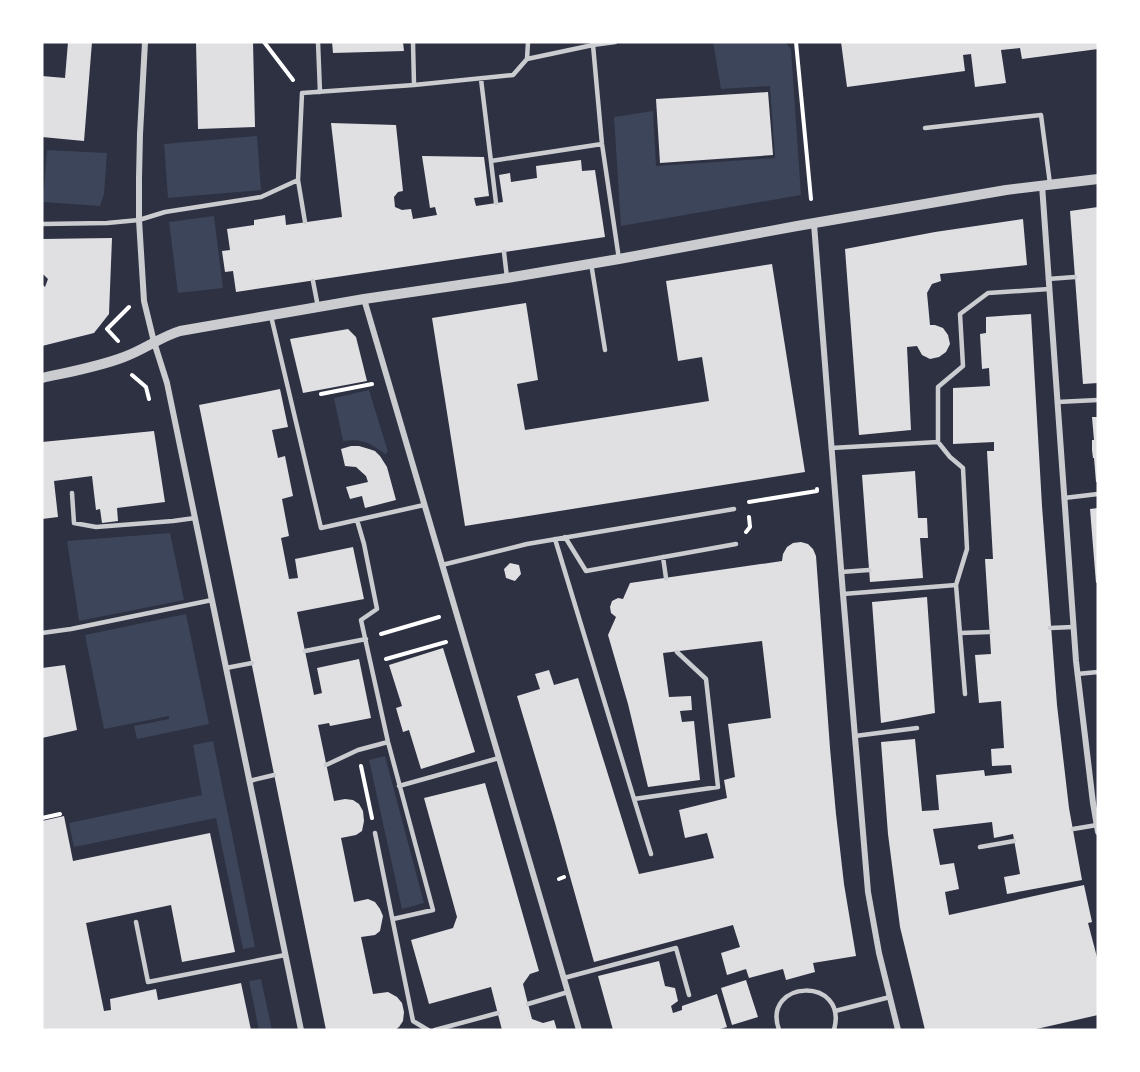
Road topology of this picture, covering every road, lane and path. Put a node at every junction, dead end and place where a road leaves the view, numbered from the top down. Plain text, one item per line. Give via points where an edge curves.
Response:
1 (146, 42) edge
2 (264, 42) edge
3 (318, 42) edge
4 (413, 42) edge
5 (528, 42) edge
6 (615, 42) edge
7 (793, 42) edge
8 (593, 45) junction
9 (527, 59) junction
10 (481, 79) junction
11 (414, 86) junction
12 (320, 92) junction
13 (302, 93) junction
14 (925, 128) dead end
15 (602, 144) junction
16 (491, 161) junction
17 (1098, 179) edge
18 (298, 180) junction
19 (1046, 185) junction
20 (811, 199) dead end
21 (496, 203) dead end
22 (139, 220) junction
23 (305, 222) dead end
24 (42, 224) edge
25 (814, 224) junction
26 (504, 252) dead end
27 (619, 259) junction
28 (591, 263) junction
29 (1075, 277) dead end
30 (507, 278) junction
31 (1048, 279) junction
32 (313, 281) dead end
33 (1049, 289) junction
34 (364, 298) junction
35 (132, 304) dead end
36 (318, 307) junction
37 (270, 315) junction
38 (118, 341) dead end
39 (154, 342) junction
40 (605, 350) dead end
41 (132, 375) dead end
42 (42, 378) edge
43 (372, 384) dead end
44 (321, 394) dead end
45 (149, 399) dead end
46 (1098, 400) edge
47 (1057, 402) junction
48 (938, 441) junction
49 (831, 448) junction
50 (817, 490) dead end
51 (72, 493) dead end
52 (1098, 494) edge
53 (1064, 498) junction
54 (747, 502) dead end
55 (424, 505) junction
56 (734, 509) dead end
57 (195, 518) junction
58 (357, 520) junction
59 (565, 537) junction
60 (555, 539) junction
61 (736, 544) dead end
62 (663, 557) junction
63 (442, 565) junction
64 (869, 570) dead end
65 (841, 572) junction
66 (666, 578) dead end
67 (956, 585) junction
68 (843, 594) junction
69 (212, 600) junction
70 (439, 617) dead end
71 (1073, 627) junction
72 (1050, 628) dead end
73 (989, 632) dead end
74 (42, 633) edge
75 (960, 633) junction
76 (366, 639) junction
77 (446, 642) dead end
78 (305, 651) dead end
79 (677, 652) dead end
80 (252, 663) dead end
81 (371, 663) junction
82 (226, 668) junction
83 (1098, 672) edge
84 (1077, 674) junction
85 (965, 694) dead end
86 (917, 728) dead end
87 (855, 736) junction
88 (388, 742) junction
89 (358, 750) junction
90 (499, 758) junction
91 (326, 765) dead end
92 (274, 775) dead end
93 (249, 781) junction
94 (399, 786) junction
95 (634, 800) junction
96 (60, 814) dead end
97 (42, 818) edge
98 (1073, 829) dead end
99 (1097, 829) edge
100 (375, 833) joint
101 (1014, 841) dead end
102 (980, 848) dead end
103 (651, 854) dead end
104 (393, 920) junction
105 (136, 922) dead end
106 (285, 955) junction
107 (564, 978) junction
108 (568, 992) junction
109 (689, 995) dead end
110 (890, 997) junction
111 (528, 1004) dead end
112 (835, 1011) junction
113 (498, 1013) dead end
114 (301, 1030) edge
115 (428, 1030) edge
116 (435, 1030) edge
117 (579, 1030) edge
118 (779, 1030) edge
119 (834, 1030) edge
120 (898, 1030) edge

1 - 22 street
2 - 13 path
3 - 12 lane
4 - 11 lane
5 - 9 lane
6 - 8 lane
7 - 20 path
8 - 9 lane
8 - 15 lane
9 - 10 lane via 513,75
10 - 11 lane
10 - 16 lane
11 - 12 lane
12 - 13 lane
13 - 18 lane
14 - 19 lane via 1041,116
15 - 16 lane
15 - 27 lane
16 - 21 lane
17 - 19 street
18 - 22 lane via 261,197 165,212
18 - 23 lane
19 - 25 street
19 - 31 street
22 - 24 lane
22 - 39 street via 144,301
25 - 27 street
25 - 49 street
26 - 30 lane
27 - 28 street
28 - 30 street
28 - 40 lane
29 - 31 lane
30 - 34 street
31 - 33 street
32 - 36 lane
33 - 47 street
33 - 48 lane via 988,293 960,314 963,366 938,387
34 - 36 street
34 - 55 street
35 - 38 path via 107,329
36 - 37 street
37 - 39 street via 180,331
37 - 58 lane via 321,528
39 - 42 street via 125,357
39 - 57 street via 167,383
41 - 45 path via 147,387
43 - 44 path
46 - 47 lane
47 - 53 street
48 - 49 lane
48 - 67 lane via 963,468 967,549
49 - 65 street
50 - 54 path
51 - 57 lane via 74,522 96,527
52 - 53 lane
53 - 71 street
55 - 58 lane
55 - 63 street
56 - 59 lane
57 - 69 street
58 - 76 lane via 377,609 362,620
59 - 60 lane
59 - 62 lane via 586,571
60 - 63 lane
60 - 95 lane
61 - 62 lane
62 - 66 lane
63 - 90 street
64 - 65 lane
65 - 68 street
67 - 68 lane
67 - 75 lane
68 - 87 street
69 - 74 lane
69 - 82 street
70 - 76 path
71 - 72 lane
71 - 84 street
73 - 75 lane
75 - 85 lane
76 - 78 lane
76 - 81 lane
77 - 81 path
79 - 95 lane via 706,679 718,787
80 - 82 lane
81 - 88 lane
82 - 93 street
83 - 84 lane
84 - 99 street
86 - 87 lane
87 - 110 street via 868,892
88 - 89 lane
88 - 94 lane
89 - 91 lane
89 - 100 path
90 - 94 lane
90 - 107 street
92 - 93 lane
93 - 106 street
94 - 104 lane via 433,910
95 - 103 lane
96 - 97 path
98 - 99 lane
100 - 104 lane
101 - 102 lane
104 - 115 lane via 413,1021
105 - 106 lane via 148,982
106 - 114 street
107 - 108 street
107 - 109 lane via 676,948
108 - 111 lane
108 - 117 street
110 - 112 lane
110 - 120 street
112 - 118 lane via 824,995 814,990 793,992 779,1007
112 - 119 lane
113 - 116 lane

